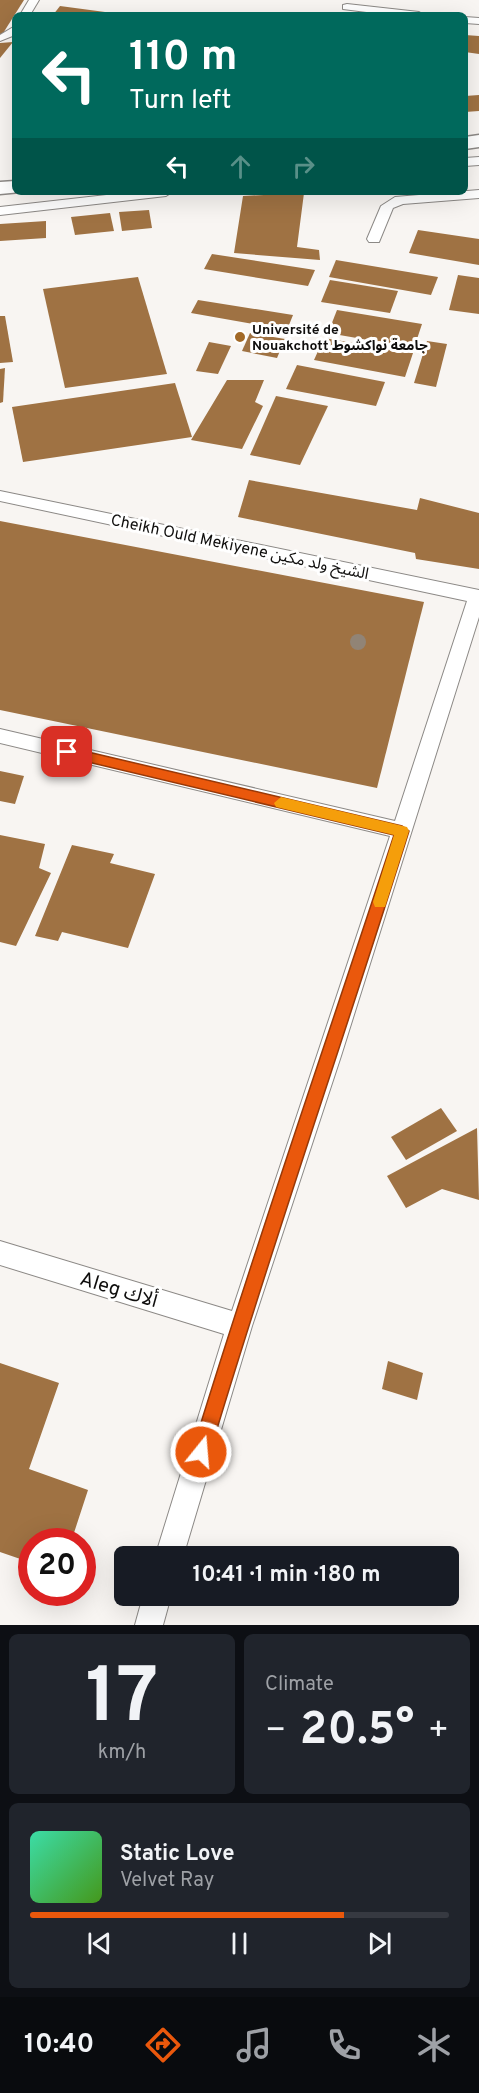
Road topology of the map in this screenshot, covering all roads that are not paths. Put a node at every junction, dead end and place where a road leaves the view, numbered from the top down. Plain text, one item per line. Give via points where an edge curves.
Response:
1 (347, 8) dead end
2 (388, 12) edge
3 (109, 195) edge
4 (466, 195) edge
5 (52, 198) edge
6 (0, 211) edge
7 (374, 239) dead end
8 (0, 496) edge
9 (478, 596) edge
10 (0, 736) edge
11 (402, 831) junction
12 (0, 1253) edge
13 (239, 1326) junction
14 (172, 1546) edge
15 (154, 1606) edge
16 (149, 1625) edge

1 - 2 lane
3 - 5 lane
4 - 7 lane via 400,200 387,206
5 - 6 lane
8 - 9 lane, Cheikh Ould Mekiyene الشيخ ولد مكين
9 - 11 lane
10 - 11 lane
11 - 13 lane
12 - 13 lane, Aleg ألاك
13 - 14 lane
15 - 16 lane

